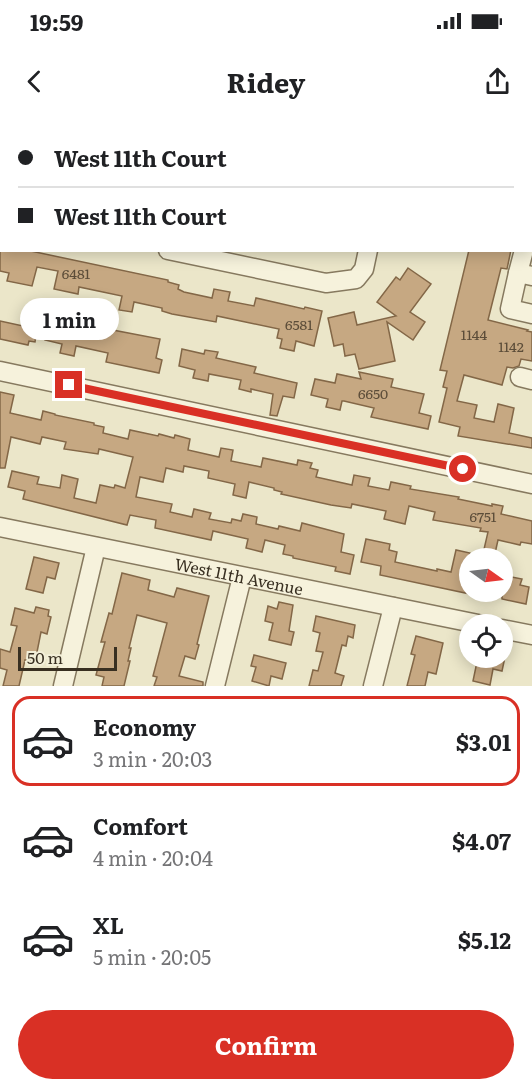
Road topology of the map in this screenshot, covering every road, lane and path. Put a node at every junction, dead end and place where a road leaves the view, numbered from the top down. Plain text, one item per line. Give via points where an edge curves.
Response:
1 (178, 252) edge
2 (368, 252) edge
3 (524, 252) edge
4 (525, 275) edge
5 (532, 314) edge
6 (0, 371) edge
7 (532, 484) edge
8 (0, 527) edge
9 (96, 546) junction
10 (242, 577) junction
11 (393, 607) junction
12 (459, 620) edge
13 (513, 631) edge
14 (532, 635) edge
15 (63, 686) edge
16 (215, 686) edge
17 (374, 686) edge

1 - 2 street via 326,283 356,279 364,269
3 - 4 street
4 - 5 street via 510,309
6 - 7 street
8 - 9 street, West 11th Avenue
9 - 10 street, West 11th Avenue
9 - 15 street
10 - 11 street, West 11th Avenue
10 - 16 street
11 - 12 street, West 11th Avenue
11 - 17 street
13 - 14 street

